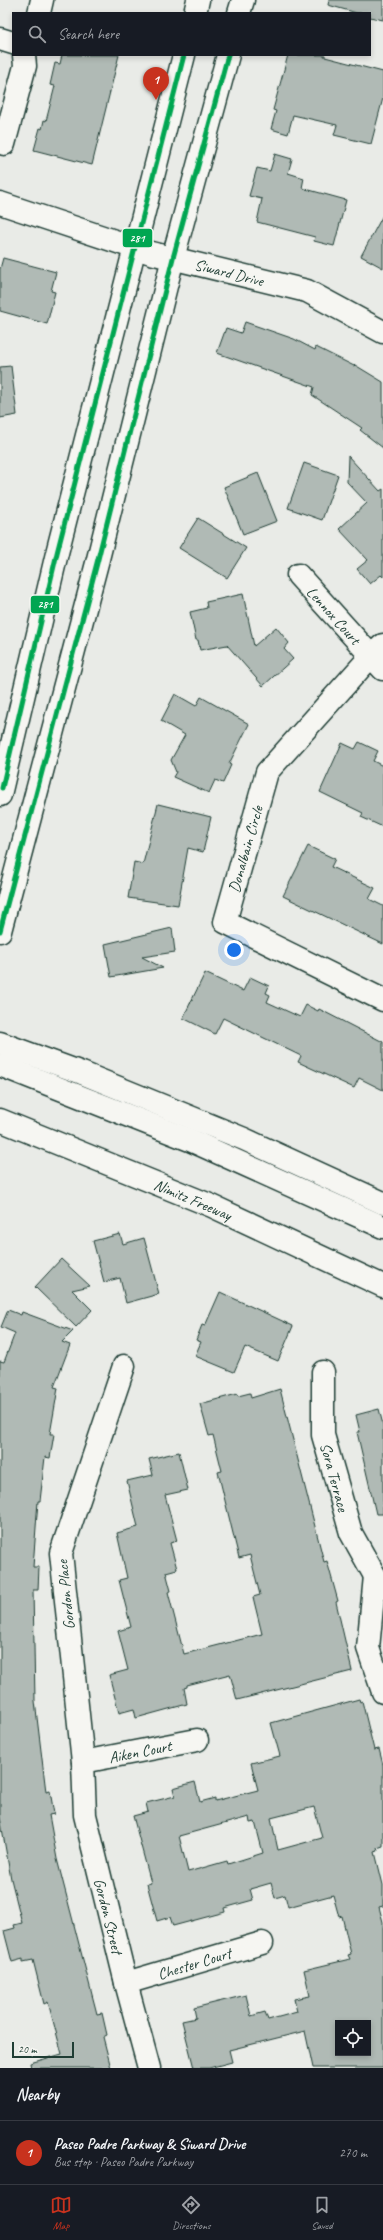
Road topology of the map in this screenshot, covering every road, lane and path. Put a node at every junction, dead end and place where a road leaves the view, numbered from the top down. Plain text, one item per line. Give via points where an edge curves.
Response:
1 (42, 0) edge
2 (198, 0) edge
3 (242, 0) edge
4 (39, 12) edge
5 (195, 12) edge
6 (239, 12) edge
7 (0, 39) edge
8 (12, 43) edge
9 (24, 56) edge
10 (184, 56) edge
11 (228, 56) edge
12 (4, 144) dead end
13 (0, 203) edge
14 (134, 247) junction
15 (173, 258) junction
16 (383, 332) edge
17 (298, 575) dead end
18 (379, 657) edge
19 (0, 795) edge
20 (0, 931) edge
21 (383, 1000) edge
22 (0, 1043) edge
23 (0, 1065) edge
24 (0, 1120) edge
25 (383, 1203) edge
26 (383, 1227) edge
27 (383, 1286) edge
28 (124, 1366) dead end
29 (323, 1372) dead end
30 (379, 1574) edge
31 (383, 1692) edge
32 (197, 1740) dead end
33 (83, 1762) junction
34 (262, 1943) dead end
35 (126, 1983) junction
36 (149, 2068) edge

1 - 4 main road
2 - 5 main road
3 - 6 main road
7 - 8 main road
9 - 12 main road via 25,66
10 - 14 main road
11 - 15 main road
13 - 14 main road, Siward Drive
14 - 15 main road, Siward Drive
14 - 19 main road via 57,553
15 - 16 main road, Siward Drive via 307,291
15 - 20 main road via 97,563
17 - 18 main road, Lennox Court
18 - 21 main road, Donalbain Circle via 267,772 224,922
22 - 25 main road via 82,1073 244,1139
23 - 26 main road via 190,1140
24 - 27 main road, Nimitz Freeway via 212,1206
28 - 33 main road, Gordon Place via 61,1553
29 - 30 main road, Sora Terrace via 324,1435 351,1533
30 - 31 main road via 368,1648
32 - 33 main road, Aiken Court
33 - 35 main road, Gordon Street via 85,1815
34 - 35 main road, Chester Court
35 - 36 main road, Gordon Street

